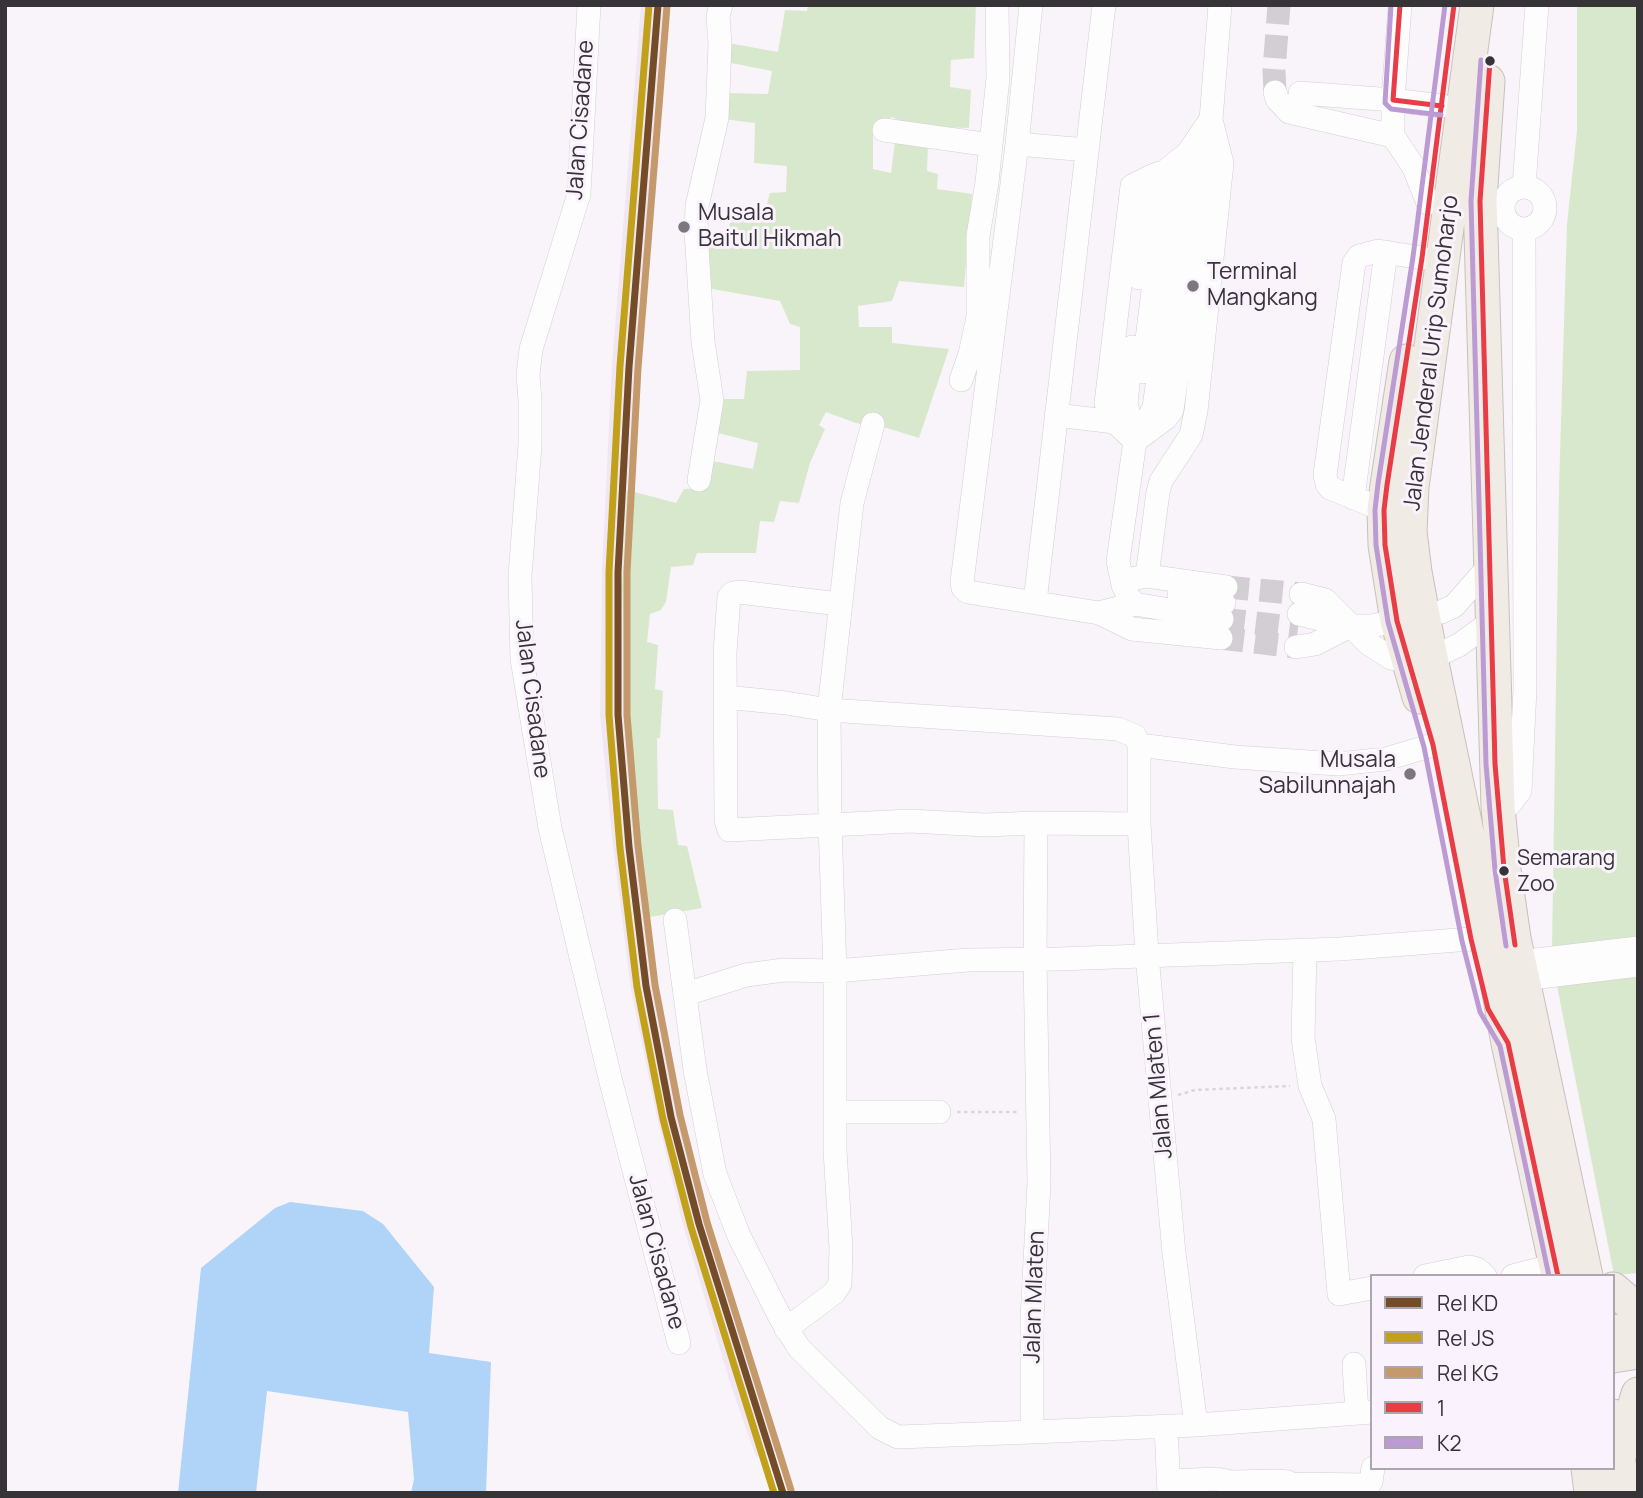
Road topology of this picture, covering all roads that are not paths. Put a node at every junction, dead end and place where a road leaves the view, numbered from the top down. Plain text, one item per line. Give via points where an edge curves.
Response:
1 (589, 5) edge
2 (721, 5) edge
3 (997, 5) edge
4 (1031, 5) edge
5 (1104, 5) edge
6 (1220, 5) edge
7 (1400, 5) edge
8 (1454, 5) edge
9 (1477, 5) edge
10 (1496, 5) edge
11 (1537, 5) edge
12 (1275, 92) dead end
13 (1300, 93) dead end
14 (1393, 100) junction
15 (1442, 106) junction
16 (1211, 120) junction
17 (884, 130) dead end
18 (1393, 136) junction
19 (1017, 144) junction
20 (991, 145) junction
21 (1087, 150) junction
22 (1188, 153) junction
23 (1159, 173) junction
24 (1428, 203) junction
25 (1422, 258) junction
26 (961, 380) dead end
27 (1056, 415) junction
28 (1115, 422) junction
29 (873, 424) dead end
30 (1135, 441) junction
31 (699, 480) dead end
32 (1384, 510) junction
33 (1491, 564) junction
34 (1147, 576) junction
35 (1128, 593) junction
36 (1035, 602) junction
37 (839, 604) junction
38 (1223, 612) junction
39 (1099, 613) junction
40 (1410, 619) junction
41 (1492, 621) junction
42 (1343, 629) junction
43 (1420, 659) junction
44 (725, 697) junction
45 (829, 710) junction
46 (1139, 745) junction
47 (1443, 756) junction
48 (1496, 764) junction
49 (1498, 807) junction
50 (1036, 823) junction
51 (1139, 824) junction
52 (830, 825) junction
53 (675, 920) dead end
54 (1638, 948) edge
55 (1305, 950) junction
56 (1503, 952) junction
57 (1147, 955) junction
58 (1035, 959) junction
59 (1638, 965) edge
60 (835, 971) junction
61 (686, 994) junction
62 (835, 1112) junction
63 (939, 1112) road end
64 (1574, 1222) junction
65 (1567, 1272) edge
66 (1435, 1274) edge
67 (1482, 1274) edge
68 (1540, 1274) edge
69 (1603, 1274) edge
70 (1370, 1288) edge
71 (1615, 1291) edge
72 (1638, 1307) edge
73 (1638, 1328) edge
74 (786, 1329) junction
75 (1615, 1332) edge
76 (680, 1343) dead end
77 (1638, 1352) edge
78 (1615, 1356) edge
79 (1353, 1364) dead end
80 (1638, 1394) edge
81 (1364, 1413) edge
82 (1196, 1425) junction
83 (1166, 1426) junction
84 (1615, 1428) edge
85 (1032, 1432) junction
86 (1620, 1458) junction
87 (1373, 1470) edge
88 (1588, 1470) edge
89 (1169, 1487) edge
90 (1288, 1488) edge
91 (1591, 1493) edge
92 (1623, 1493) edge

1 - 76 street, Jalan Cisadane via 579,194 531,349 528,375 530,445 520,576 522,659 550,828
2 - 31 street via 717,118 697,206 701,316 712,400
3 - 20 street via 998,78
4 - 19 street
5 - 21 street
6 - 16 street
7 - 14 street
8 - 15 highway
9 - 40 highway, Jalan Jenderal Urip Sumoharjo via 1412,486
10 - 33 highway, Jalan Jenderal Urip Sumoharjo via 1480,201
11 - 49 street via 1524,187 1541,195 1545,208 1541,220 1524,229 1525,689 1520,791 1510,804
12 - 18 street via 1289,112
13 - 14 street
14 - 15 street
14 - 18 street
15 - 24 highway
16 - 22 street
16 - 30 street via 1172,410
16 - 34 street via 1222,163 1195,423 1161,481
17 - 20 street
18 - 24 street via 1413,166
19 - 21 street
19 - 36 street via 962,582 968,592
20 - 26 street via 978,236 978,317
21 - 27 street
22 - 23 street
22 - 30 street via 1154,408
23 - 28 street via 1132,186 1106,402
23 - 30 street via 1126,403
24 - 25 highway
25 - 32 highway
25 - 32 street via 1368,252 1354,263 1326,484
27 - 28 street
27 - 36 street
28 - 30 street
29 - 37 street via 852,503
30 - 35 street via 1118,561
32 - 40 highway via 1387,564
33 - 40 street via 1454,606
33 - 41 highway, Jalan Jenderal Urip Sumoharjo
34 - 35 street
34 - 38 street
35 - 38 street
35 - 39 street
36 - 39 street
37 - 44 street via 733,593 726,622
37 - 45 street
38 - 39 street via 1132,629
40 - 42 street
40 - 43 highway
41 - 43 street via 1459,645
41 - 48 highway, Jalan Jenderal Urip Sumoharjo
42 - 42 street via 1325,600 1299,621 1315,645
42 - 43 street via 1391,658
43 - 47 highway
44 - 45 street
44 - 52 street via 729,831
45 - 46 street via 1118,729 1135,736
45 - 52 street
46 - 47 street via 1338,764
46 - 51 street, Jalan Mlaten 1
47 - 48 highway via 1456,761 1477,755
47 - 56 highway
48 - 49 highway, Jalan Jenderal Urip Sumoharjo
49 - 56 highway, Jalan Jenderal Urip Sumoharjo via 1504,869
50 - 51 street
50 - 52 street
50 - 58 street, Jalan Mlaten
51 - 57 street, Jalan Mlaten 1
52 - 60 street
53 - 61 street
54 - 56 street
55 - 56 street via 1399,946
55 - 57 street
55 - 70 street via 1303,1038 1310,1086 1324,1119 1339,1294
56 - 59 street
56 - 64 highway, Jalan Jenderal Urip Sumoharjo
56 - 65 highway via 1488,1009 1508,1043
57 - 58 street
57 - 82 street, Jalan Mlaten 1 via 1181,1321
58 - 60 street
58 - 85 street, Jalan Mlaten via 1038,1195
60 - 61 street via 746,975
60 - 62 street
61 - 74 street via 715,1174 739,1236
62 - 63 street
62 - 74 street via 840,1284
64 - 65 highway, Jalan Jenderal Urip Sumoharjo
64 - 69 highway
65 - 68 street
66 - 67 street via 1469,1267
71 - 72 highway
73 - 75 highway
74 - 85 street via 858,1408 898,1437
77 - 78 highway
79 - 81 street
80 - 86 highway
81 - 82 street
82 - 83 street
83 - 85 street
83 - 89 street
84 - 86 highway
86 - 92 highway
87 - 90 street via 1368,1485
88 - 91 highway
89 - 90 street via 1217,1479 1288,1482

